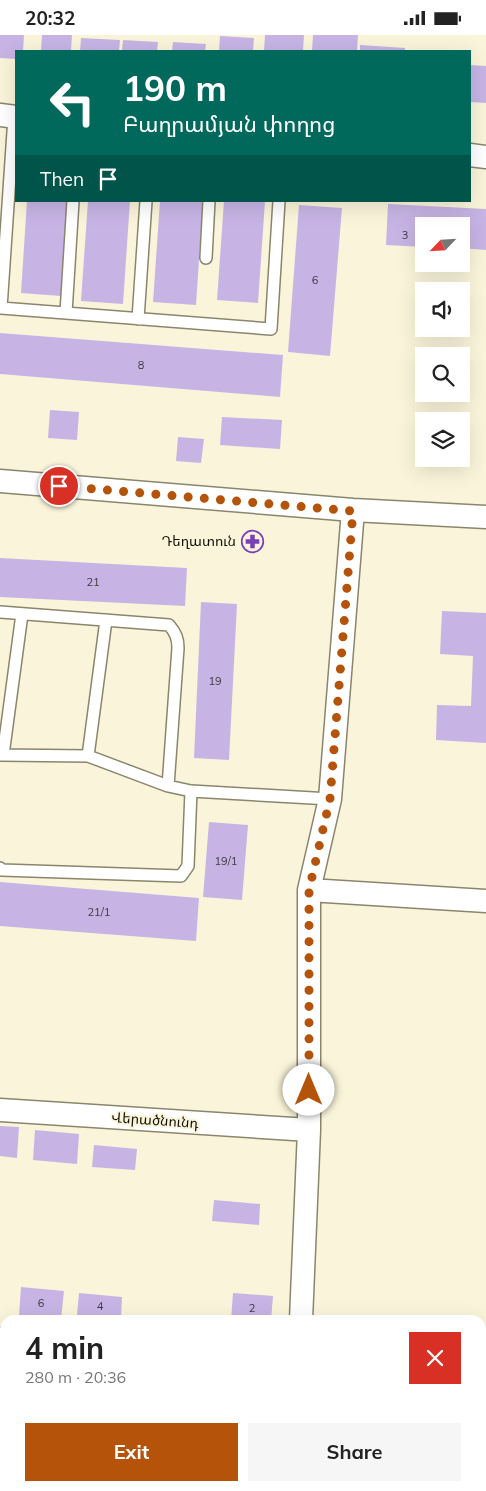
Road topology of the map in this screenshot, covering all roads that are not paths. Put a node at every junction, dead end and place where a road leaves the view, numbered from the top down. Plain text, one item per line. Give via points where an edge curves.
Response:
1 (10, 116) edge
2 (471, 155) edge
3 (486, 157) edge
4 (73, 202) edge
5 (146, 202) edge
6 (209, 202) edge
7 (279, 202) edge
8 (206, 258) dead end
9 (66, 313) junction
10 (138, 319) junction
11 (0, 481) edge
12 (353, 511) junction
13 (486, 517) edge
14 (0, 612) edge
15 (22, 614) junction
16 (106, 620) junction
17 (2, 755) edge
18 (88, 756) junction
19 (168, 786) junction
20 (191, 791) junction
21 (330, 799) junction
22 (0, 869) edge
23 (309, 890) junction
24 (486, 901) edge
25 (0, 1110) edge
26 (309, 1130) junction
27 (304, 1315) edge

1 - 9 lane via 1,308
2 - 3 street
4 - 9 lane
5 - 10 lane
6 - 8 lane
7 - 10 lane via 271,329
9 - 10 lane
11 - 12 street
12 - 13 street
12 - 21 street
14 - 15 lane
15 - 16 lane
15 - 17 lane
16 - 18 lane
16 - 19 lane via 169,625 178,641
17 - 18 lane
18 - 19 lane
19 - 20 lane
20 - 21 lane
20 - 22 lane via 188,865 181,876
21 - 23 street
23 - 24 street
23 - 26 street
25 - 26 street, Վերածնունդ
26 - 27 street

